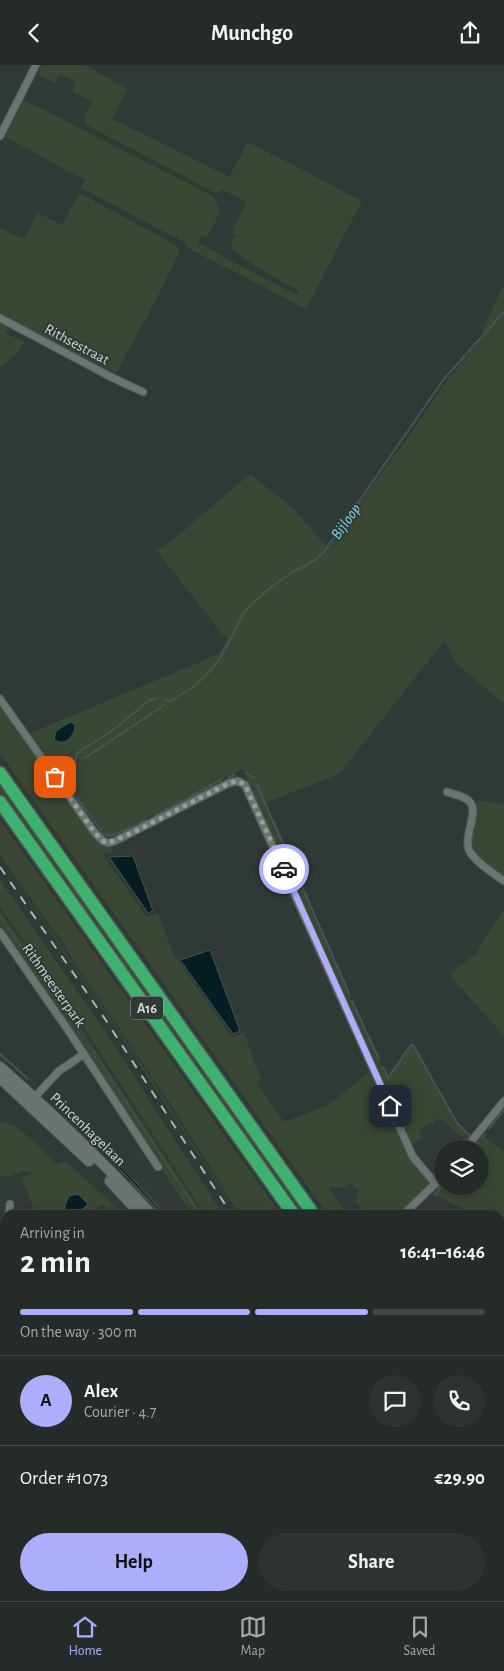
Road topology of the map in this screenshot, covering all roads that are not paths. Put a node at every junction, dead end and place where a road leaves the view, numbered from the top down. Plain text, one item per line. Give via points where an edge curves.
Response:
1 (36, 65) edge
2 (0, 136) edge
3 (0, 318) edge
4 (143, 392) dead end
5 (0, 699) edge
6 (0, 773) edge
7 (447, 792) dead end
8 (0, 802) edge
9 (504, 881) edge
10 (0, 932) edge
11 (84, 1054) junction
12 (0, 1067) edge
13 (0, 1078) edge
14 (31, 1101) junction
15 (504, 1101) edge
16 (472, 1140) edge
17 (158, 1167) dead end
18 (434, 1182) edge
19 (434, 1186) edge
20 (10, 1204) dead end
21 (9, 1210) edge
22 (136, 1210) edge
23 (147, 1210) edge
24 (290, 1210) edge
25 (310, 1210) edge
26 (408, 1210) edge

1 - 2 street
3 - 4 street, Rithsestraat
5 - 18 street via 95,833 106,842 112,843 229,783 238,781 245,785 413,1157
6 - 25 highway, A16
7 - 9 street via 471,803 469,848
8 - 24 highway, A16
10 - 11 street, Rithmeesterpark
11 - 14 street via 59,1071
11 - 17 street, Rithmeesterpark
12 - 14 main road, Princenhagelaan
13 - 14 main road, Princenhagelaan
14 - 22 main road, Princenhagelaan
14 - 23 main road, Princenhagelaan
15 - 16 street
19 - 26 street
20 - 21 street

